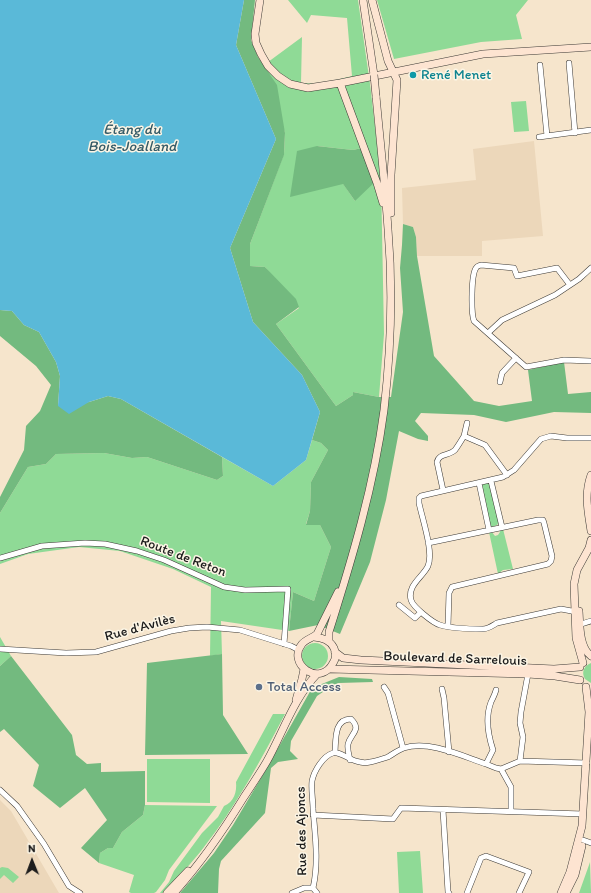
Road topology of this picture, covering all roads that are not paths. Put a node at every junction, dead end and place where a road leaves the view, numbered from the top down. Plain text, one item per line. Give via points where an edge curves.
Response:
1 (260, 0) edge
2 (363, 0) edge
3 (372, 0) edge
4 (591, 47) edge
5 (569, 63) dead end
6 (540, 65) dead end
7 (394, 73) junction
8 (340, 84) junction
9 (591, 130) edge
10 (575, 132) junction
11 (547, 136) junction
12 (539, 137) dead end
13 (388, 229) junction
14 (591, 268) edge
15 (570, 285) junction
16 (488, 333) junction
17 (516, 358) junction
18 (591, 361) edge
19 (500, 382) dead end
20 (467, 423) dead end
21 (464, 436) junction
22 (591, 438) edge
23 (507, 475) junction
24 (591, 475) edge
25 (491, 481) junction
26 (479, 483) junction
27 (591, 484) edge
28 (443, 490) junction
29 (591, 509) edge
30 (502, 527) junction
31 (489, 530) junction
32 (591, 531) edge
33 (591, 540) edge
34 (428, 543) junction
35 (591, 551) edge
36 (0, 558) edge
37 (351, 563) junction
38 (400, 605) dead end
39 (421, 612) junction
40 (576, 612) junction
41 (591, 621) edge
42 (448, 626) junction
43 (577, 626) junction
44 (314, 637) junction
45 (329, 641) junction
46 (284, 644) junction
47 (0, 648) edge
48 (299, 650) junction
49 (335, 652) junction
50 (591, 656) edge
51 (591, 659) edge
52 (582, 665) junction
53 (304, 669) junction
54 (330, 669) junction
55 (317, 674) junction
56 (528, 674) junction
57 (580, 680) junction
58 (384, 687) dead end
59 (589, 688) edge
60 (442, 689) dead end
61 (496, 690) dead end
62 (292, 712) junction
63 (402, 748) junction
64 (335, 752) junction
65 (449, 752) junction
66 (350, 760) junction
67 (520, 761) junction
68 (486, 764) junction
69 (589, 766) edge
70 (501, 769) junction
71 (0, 790) edge
72 (443, 810) junction
73 (511, 812) junction
74 (583, 814) junction
75 (314, 815) junction
76 (583, 840) junction
77 (591, 843) edge
78 (204, 856) junction
79 (313, 888) junction
80 (80, 893) edge
81 (167, 893) edge
82 (174, 893) edge
83 (292, 893) edge
84 (317, 893) edge
85 (449, 893) edge
86 (467, 893) edge
87 (519, 893) edge
88 (561, 893) edge
89 (566, 893) edge

1 - 8 main road via 255,27 256,43 268,66 290,84 308,88
2 - 13 main road, bridge via 376,96
3 - 7 main road via 388,61
4 - 7 main road via 483,54
5 - 10 street
6 - 11 street
7 - 8 main road
7 - 13 main road via 397,80 391,219
8 - 13 main road via 377,182
9 - 10 street
10 - 11 street
11 - 12 street
13 - 37 main road via 390,315 384,410 367,504
14 - 15 street
15 - 16 street via 555,295 502,320
15 - 16 street via 557,268 517,276 514,268 478,266 475,269 472,292 473,316 474,321
16 - 17 street
17 - 18 street via 526,367 564,360
17 - 19 street via 502,373
20 - 21 street
21 - 23 street via 485,445
21 - 28 street via 454,451 438,459
22 - 23 street via 545,437
23 - 25 street
24 - 32 main road via 586,490
25 - 26 street
25 - 30 street
26 - 28 street
26 - 31 street
27 - 29 main road
28 - 34 street via 419,498
30 - 31 street
30 - 42 street via 543,520 551,561 548,564 452,587 449,593
31 - 34 street
33 - 40 main road via 575,576
34 - 39 street via 428,566 410,592 414,606
35 - 40 main road via 578,579
36 - 46 street, Route de Reton via 42,546 105,544 164,560 224,586 245,590 288,589
37 - 44 main road
37 - 45 main road via 329,632
38 - 39 street via 415,618
39 - 42 street via 439,625
40 - 42 street via 561,609 497,623 483,629
40 - 43 main road
41 - 43 street
43 - 50 main road via 586,652
43 - 52 main road
44 - 45 main road
44 - 48 main road via 307,639
45 - 49 main road
46 - 47 street, Rue d'Avilès via 240,630 207,627 171,631 96,652 66,653
46 - 48 street
48 - 53 main road via 298,657
49 - 52 main road, Boulevard de Sarrelouis via 343,658 361,660 554,668
49 - 54 main road via 335,661
51 - 52 main road
52 - 57 main road via 579,671
53 - 55 main road
53 - 62 main road
54 - 55 main road
54 - 56 main road, Boulevard de Sarrelouis
55 - 62 main road via 309,682
56 - 57 main road, Boulevard de Sarrelouis
56 - 67 street via 521,712 523,736
57 - 59 main road
58 - 63 street via 388,693
59 - 69 main road
60 - 65 street
61 - 68 street via 488,717 488,735 493,750
62 - 78 main road via 266,761
63 - 65 street via 428,746
63 - 66 street via 370,763
64 - 66 street
64 - 66 street via 341,721 352,718 356,723 356,729 348,744
64 - 75 street, Rue des Ajoncs via 327,755 315,773 312,782
65 - 68 street
67 - 69 street
67 - 70 street
68 - 70 street
69 - 74 main road
69 - 76 main road via 587,825
70 - 73 street via 511,787
71 - 80 street via 17,806 69,886
72 - 73 street
72 - 75 street via 401,808 393,819
72 - 85 street
73 - 74 street
74 - 88 main road via 570,872
75 - 79 street, Rue des Ajoncs via 317,869
76 - 77 street
76 - 89 main road via 575,875
78 - 81 main road
78 - 82 main road
79 - 83 street via 304,888
79 - 84 street, Rue des Ajoncs
86 - 87 street via 481,858 486,856 529,872

